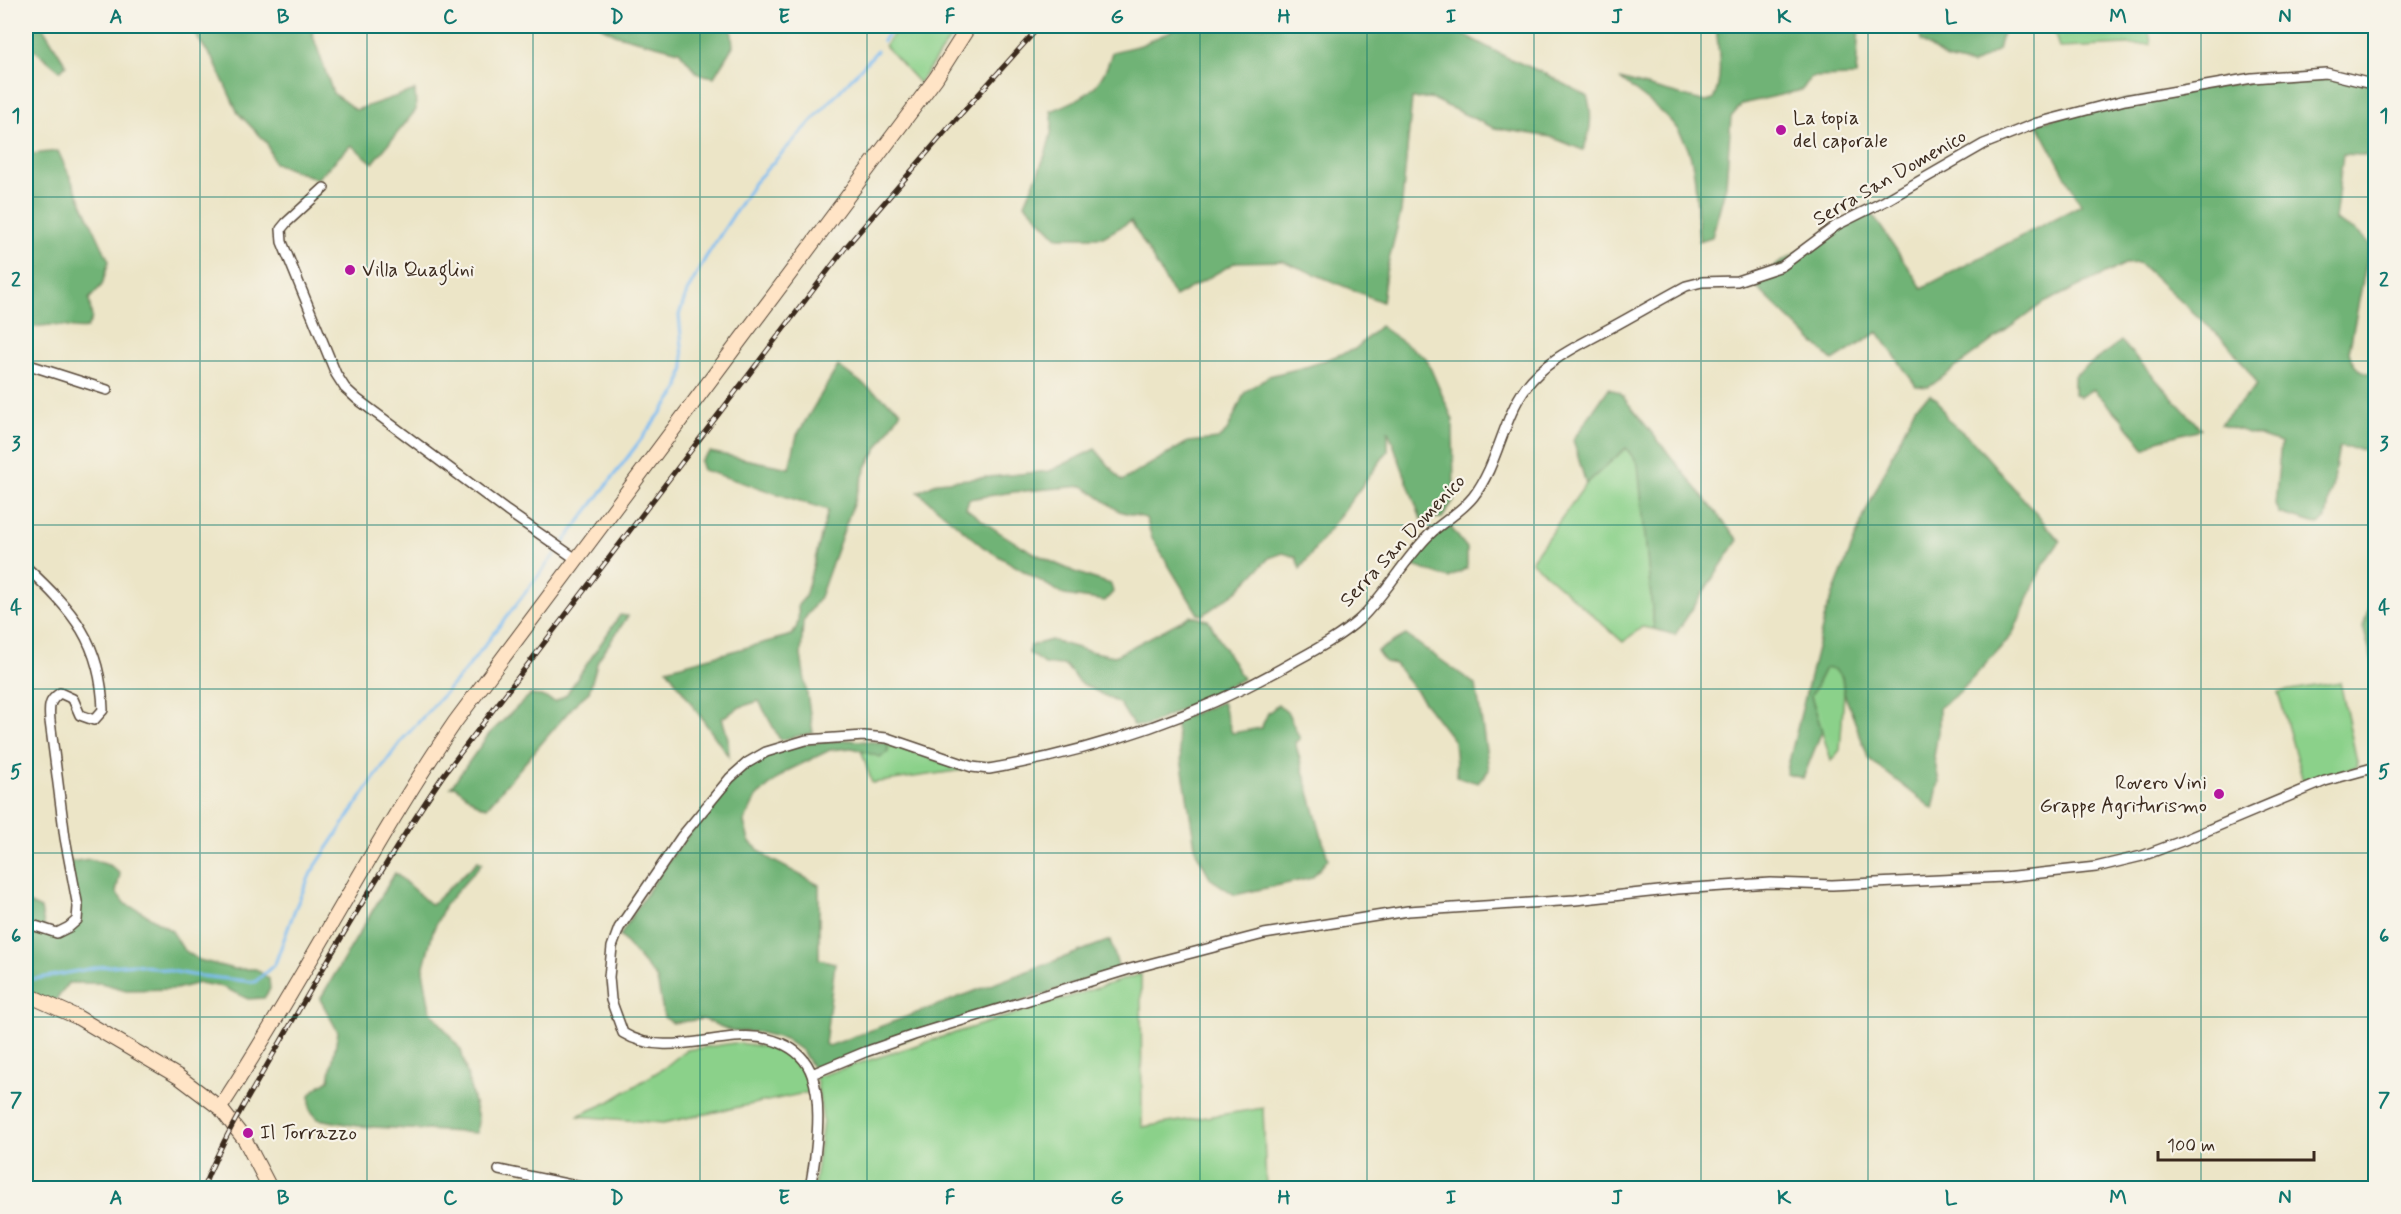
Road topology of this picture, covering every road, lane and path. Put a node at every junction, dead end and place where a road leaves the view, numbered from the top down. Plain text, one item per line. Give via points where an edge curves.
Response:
1 (969, 26) edge
2 (2376, 85) edge
3 (324, 188) dead end
4 (26, 364) edge
5 (107, 390) dead end
6 (576, 559) junction
7 (26, 567) edge
8 (2376, 767) edge
9 (26, 923) edge
10 (26, 994) edge
11 (812, 1074) junction
12 (220, 1108) junction
13 (499, 1170) dead end
14 (270, 1188) edge
15 (586, 1188) edge
16 (810, 1188) edge

1 - 6 street via 936,78
2 - 11 street, Serra San Domenico via 2326,73 2252,78 2125,100 2037,123 1984,144 1837,225 1782,266 1737,281 1686,286 1541,370 1511,413 1472,499 1428,535 1358,621 1266,678 1150,729 989,769 972,767 887,738 864,736 806,740 766,752 747,763 682,836 619,928 610,958 611,1000 623,1033 642,1043 670,1045 760,1037 792,1050
3 - 6 street via 286,223 281,236 336,374 357,399
4 - 5 street
6 - 12 street via 428,761 265,1039
7 - 9 street via 70,610 94,652 103,710 94,720 80,715 73,699 60,693 52,698 50,721 78,907 76,920 57,933
8 - 11 street via 2325,781 2142,856 2096,867 1993,878 1678,889 1408,911 1264,934 1130,969 914,1035
10 - 12 street via 77,1017 179,1077
11 - 16 street via 817,1106
12 - 14 street via 245,1140
13 - 15 street

